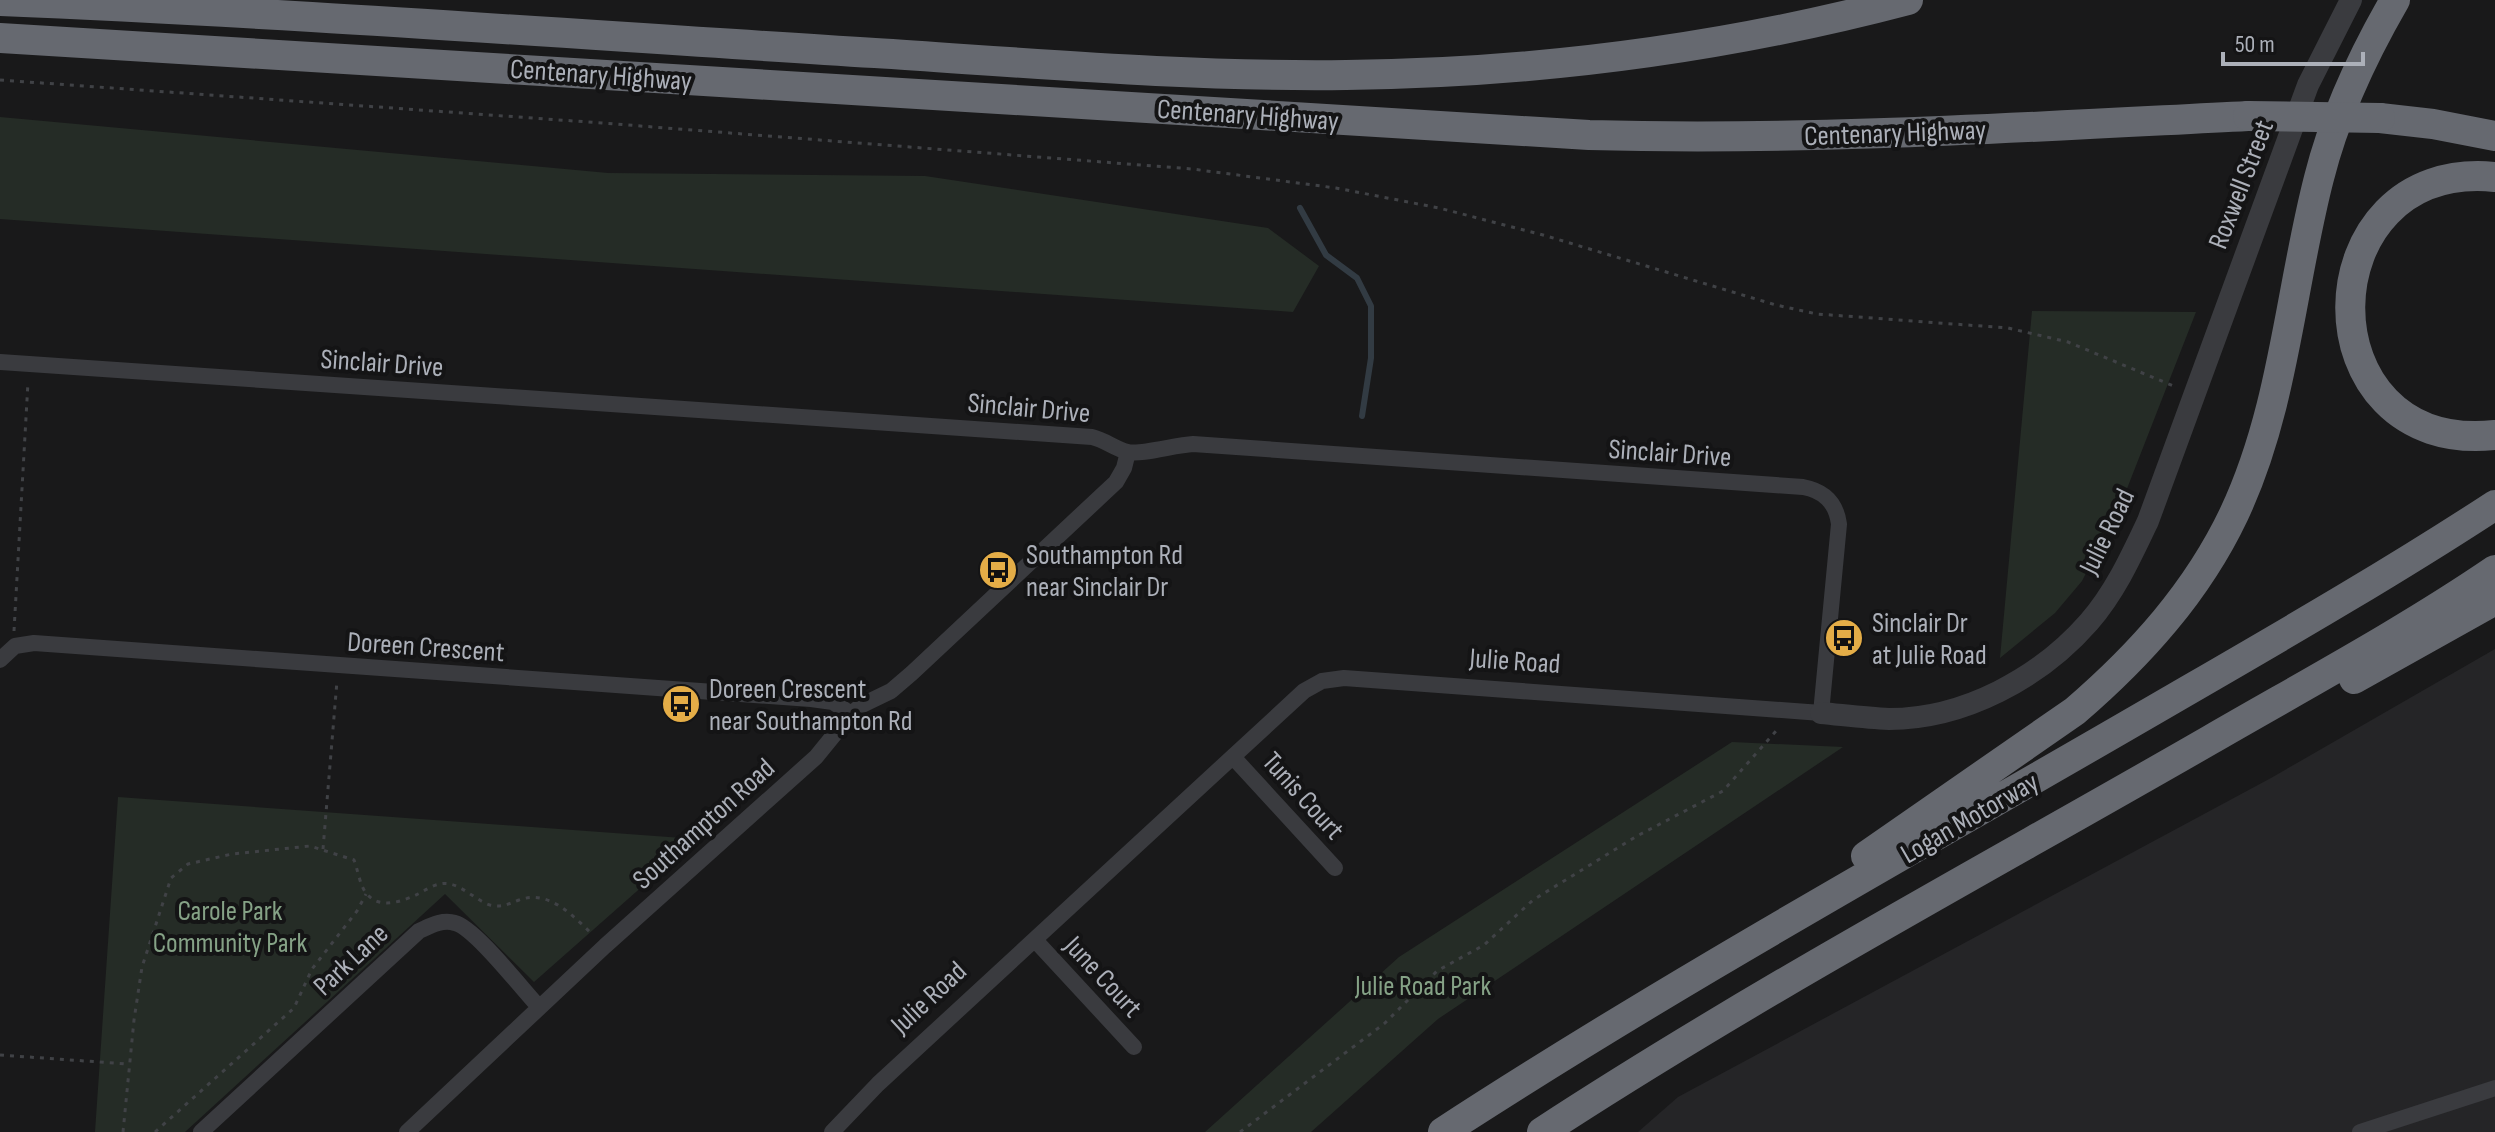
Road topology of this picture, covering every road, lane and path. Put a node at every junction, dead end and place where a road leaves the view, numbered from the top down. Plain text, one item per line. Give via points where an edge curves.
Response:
1 (1908, 0) edge
2 (2351, 0) edge
3 (2395, 0) edge
4 (0, 1) edge
5 (0, 38) edge
6 (0, 80) edge
7 (2495, 136) edge
8 (2495, 177) edge
9 (0, 362) edge
10 (29, 364) junction
11 (2188, 392) junction
12 (2495, 435) edge
13 (1128, 452) junction
14 (2495, 505) edge
15 (2495, 570) edge
16 (2495, 600) edge
17 (15, 646) junction
18 (0, 660) edge
19 (338, 665) junction
20 (1821, 713) junction
21 (851, 714) junction
22 (2244, 721) junction
23 (1777, 730) dead end
24 (1234, 758) junction
25 (323, 849) junction
26 (1335, 868) dead end
27 (366, 894) junction
28 (1835, 894) junction
29 (592, 934) dead end
30 (1035, 940) junction
31 (539, 1007) junction
32 (1134, 1047) dead end
33 (0, 1055) edge
34 (129, 1064) junction
35 (2495, 1088) edge
36 (842, 1129) edge
37 (123, 1132) edge
38 (155, 1132) edge
39 (201, 1132) edge
40 (407, 1132) edge
41 (1240, 1132) edge
42 (1443, 1132) edge
43 (1542, 1132) edge
44 (2360, 1132) edge

1 - 4 highway, Centenary Highway via 1805,24 1613,56 1532,66 1348,75 1132,69
2 - 11 street, Roxwell Street via 2308,85
3 - 28 highway via 2359,66 2330,140 2261,445 2234,514 2201,572 2157,632 2107,684 2046,734 1854,864
5 - 7 highway, Centenary Highway, bridge via 1589,135 1794,136 2248,116 2380,118
6 - 11 path via 1192,169 1336,188 1513,227 1817,314 2008,328 2053,338
8 - 12 highway via 2438,183 2417,191 2385,215 2357,261 2348,314 2362,367 2399,411 2448,434
9 - 10 street, Sinclair Drive
10 - 13 street, Sinclair Drive via 1077,435 1108,441
10 - 17 path
11 - 20 street, Julie Road via 2148,521 2126,567 2089,622 2058,652 1988,696 1941,712 1890,719
13 - 20 street, Sinclair Drive via 1193,444 1818,491 1833,505 1839,524
13 - 21 street, Southampton Road via 1109,489 912,673
14 - 28 highway, Logan Motorway via 2274,641
15 - 22 highway, Logan Motorway
16 - 22 highway via 2273,722
17 - 18 street
17 - 19 street, Doreen Crescent via 34,643
19 - 21 street, Doreen Crescent via 811,699 833,702
19 - 25 path
20 - 24 street, Julie Road via 1344,678 1304,691
21 - 31 street, Southampton Road via 816,757
22 - 43 highway, Logan Motorway via 1726,1017
23 - 41 path via 1723,791 1533,900 1484,945 1437,971 1385,1023
24 - 26 street, Tunis Court
24 - 30 street, Julie Road
25 - 27 path via 354,860
25 - 34 path via 232,854 188,864 171,878 142,967
27 - 29 path via 387,903 402,902 450,884 499,907 522,898 543,899 563,907
27 - 38 path via 312,969 294,1008
28 - 42 highway, Logan Motorway via 1584,1041
30 - 32 street, June Court
30 - 36 street, Julie Road via 878,1084
31 - 39 street, Park Lane via 462,926 431,925
31 - 40 street, Southampton Road
33 - 34 path
34 - 37 path
35 - 44 street

